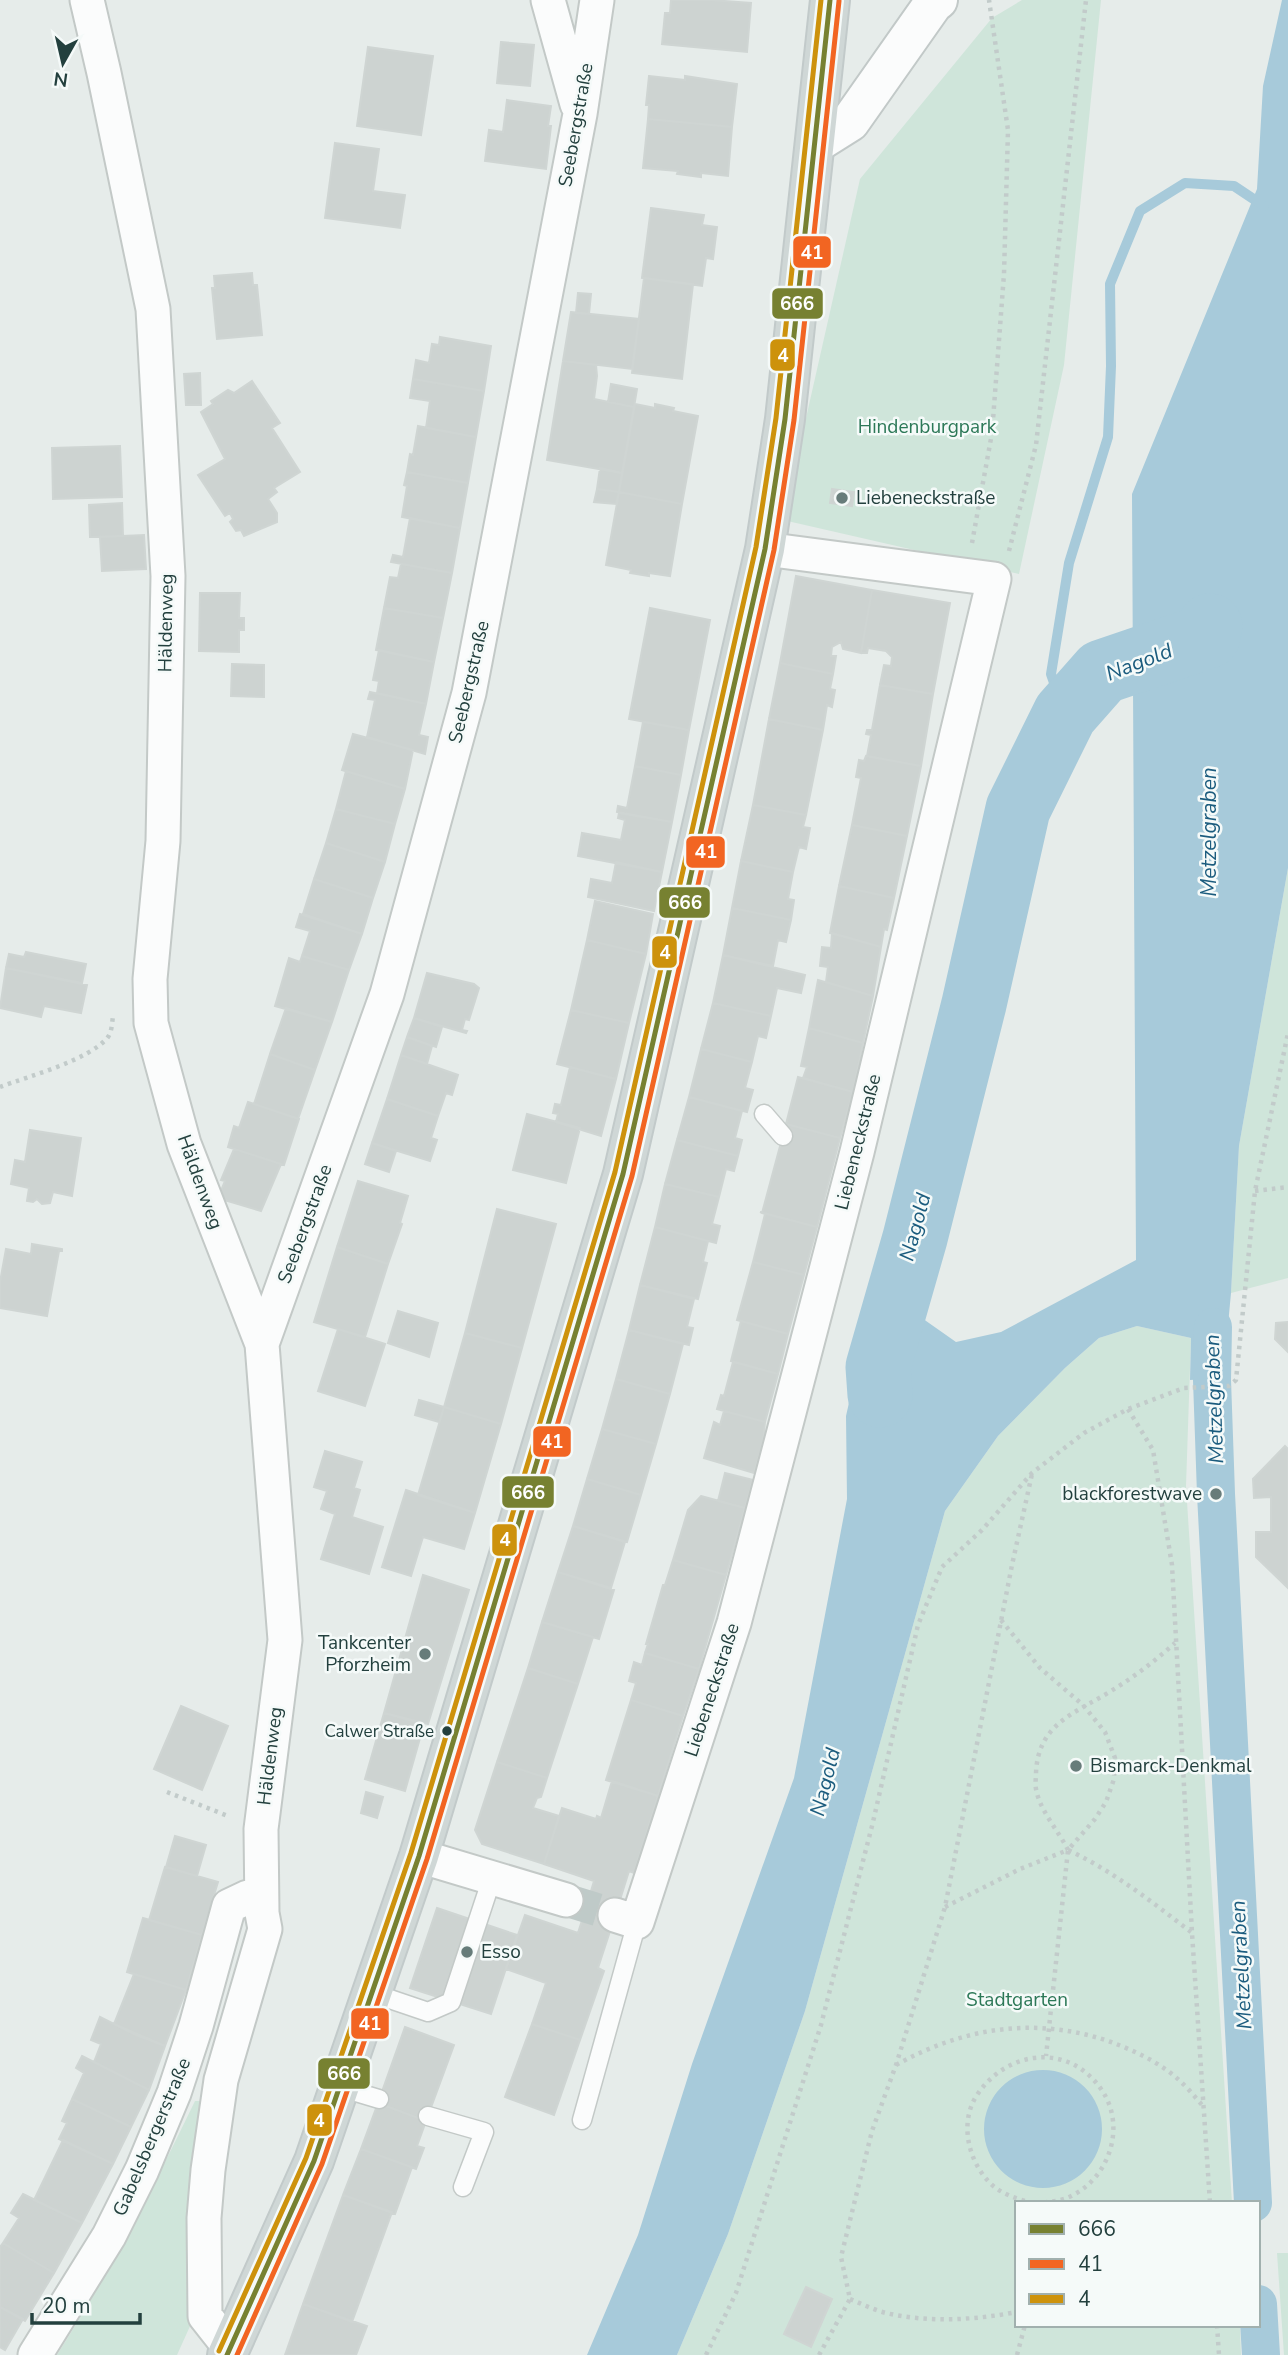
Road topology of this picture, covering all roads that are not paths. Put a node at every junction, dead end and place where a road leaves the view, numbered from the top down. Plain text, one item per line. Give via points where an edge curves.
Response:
1 (87, 0) edge
2 (548, 0) edge
3 (597, 0) edge
4 (830, 0) edge
5 (939, 0) edge
6 (580, 114) junction
7 (815, 144) junction
8 (765, 549) junction
9 (764, 1114) dead end
10 (783, 1136) dead end
11 (262, 1344) junction
12 (419, 1856) junction
13 (492, 1878) junction
14 (566, 1900) tunnel mouth
15 (262, 1913) junction
16 (626, 1919) joint
17 (372, 1993) junction
18 (339, 2087) junction
19 (379, 2099) dead end
20 (428, 2116) dead end
21 (582, 2120) dead end
22 (463, 2187) dead end
23 (236, 2353) edge
24 (35, 2355) edge

1 - 11 street, Häldenweg via 154,323 168,576 163,841 150,979 151,1023 184,1144
2 - 6 street
3 - 6 street, Seebergstraße
4 - 7 main road
5 - 7 street via 850,122
6 - 11 street, Seebergstraße via 469,693 387,994
7 - 8 main road via 785,419
8 - 12 main road via 623,1174
8 - 16 street, Liebeneckstraße via 980,577 734,1623
9 - 10 lane
11 - 15 street, Häldenweg via 285,1640 261,1829
12 - 13 street
12 - 17 main road
13 - 14 street
13 - 17 lane via 451,2001 428,2012
15 - 23 street, Häldenweg via 265,1929 220,2080 207,2182 205,2316
15 - 24 street, Gabelsbergerstraße via 258,1900 248,1897 229,1906 182,2071 142,2170 109,2236
16 - 21 lane, Liebeneckstraße
17 - 18 main road
18 - 19 lane
18 - 23 main road
20 - 22 lane via 484,2132

